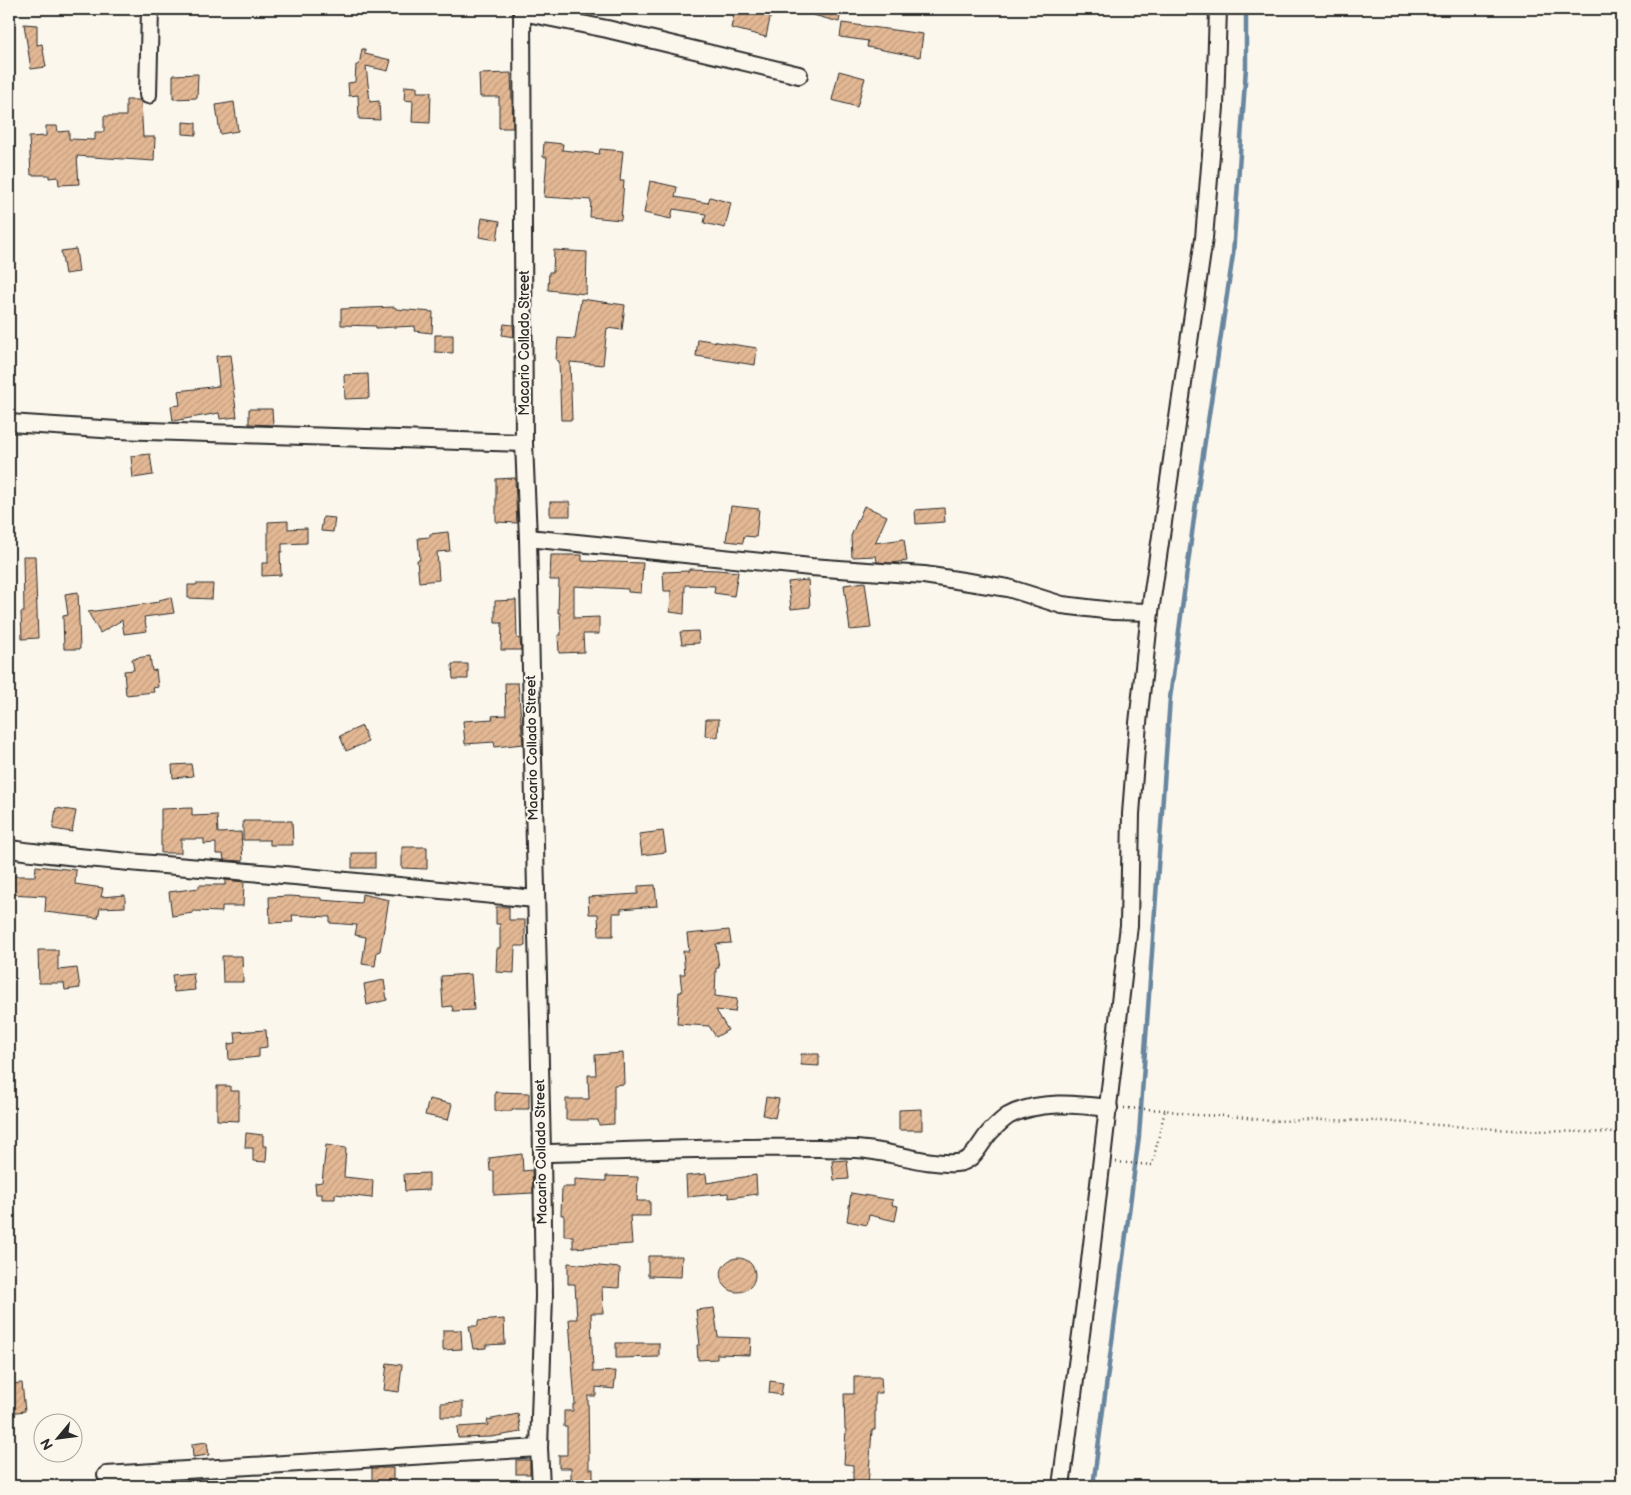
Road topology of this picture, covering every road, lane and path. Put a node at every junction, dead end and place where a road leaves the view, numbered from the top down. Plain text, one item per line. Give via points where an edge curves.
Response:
1 (150, 9) edge
2 (1218, 9) edge
3 (522, 10) edge
4 (799, 75) dead end
5 (148, 95) dead end
6 (9, 423) edge
7 (524, 443) junction
8 (528, 538) junction
9 (1150, 612) junction
10 (9, 848) edge
11 (535, 899) junction
12 (1114, 1108) junction
13 (1165, 1110) junction
14 (1622, 1133) edge
15 (542, 1153) junction
16 (1114, 1162) dead end
17 (539, 1448) junction
18 (106, 1475) dead end
19 (541, 1486) edge
20 (1061, 1486) edge

1 - 5 street
2 - 9 street via 1215,107 1204,238
3 - 4 street
3 - 7 street, Macario Collado Street
6 - 7 street via 117,430
7 - 8 street, Macario Collado Street
8 - 9 street via 811,567 924,575 1008,588 1062,605
8 - 11 street, Macario Collado Street
9 - 12 street via 1131,814 1129,925
10 - 11 street via 82,858
11 - 15 street, Macario Collado Street
12 - 13 path
12 - 15 street via 1082,1105 1026,1108 1007,1117 990,1131 972,1156 959,1163 939,1163 858,1149
12 - 20 street
13 - 14 path via 1270,1121 1380,1121 1511,1130
13 - 16 path via 1152,1165
15 - 17 street, Macario Collado Street via 544,1296
17 - 18 street
17 - 19 street, Macario Collado Street

